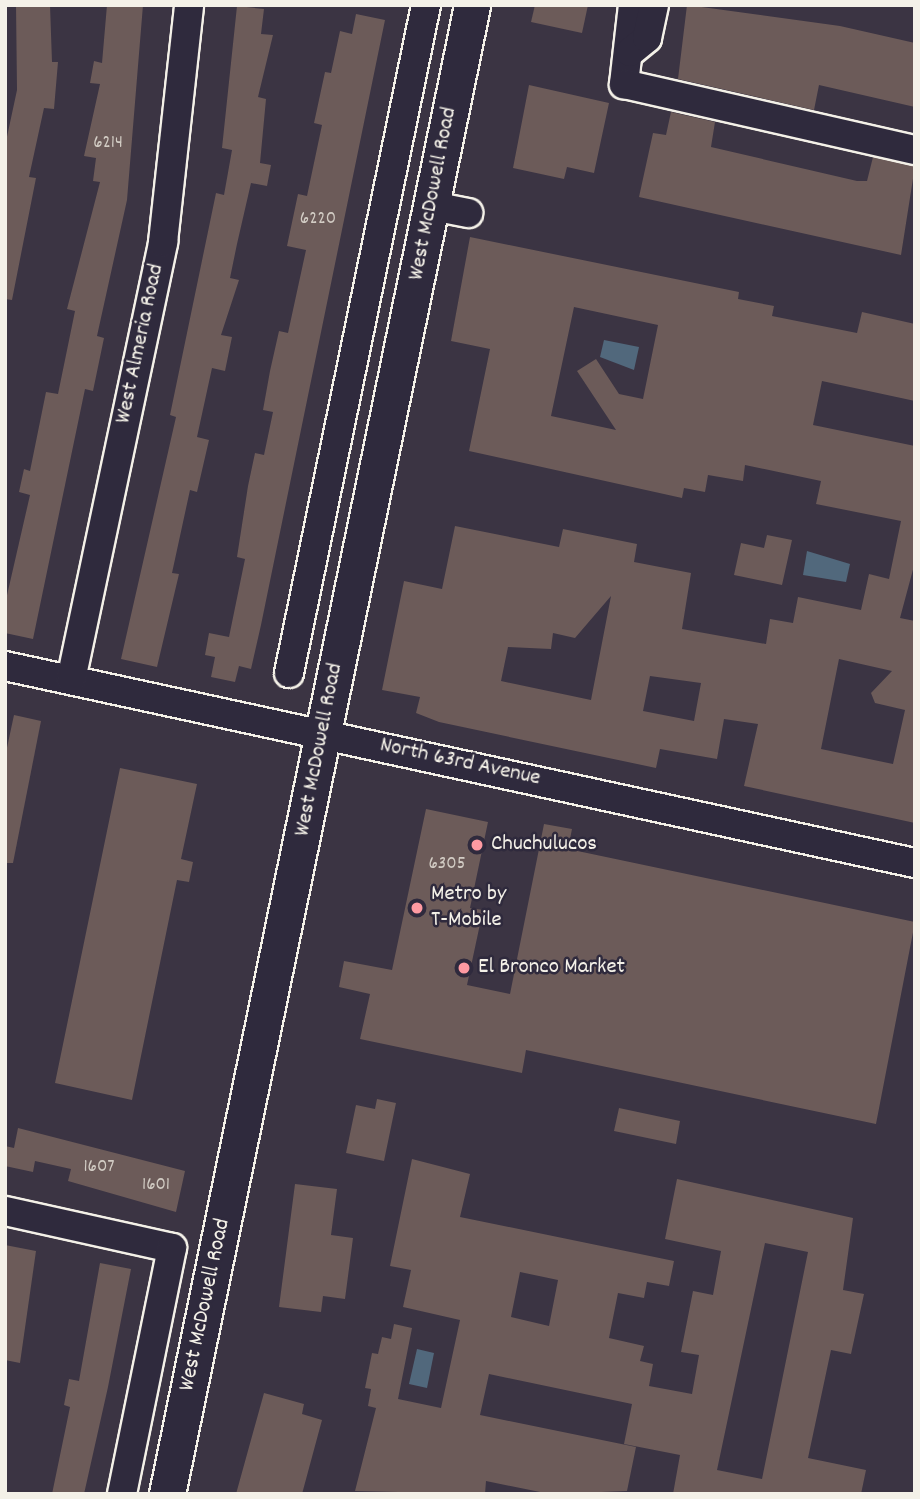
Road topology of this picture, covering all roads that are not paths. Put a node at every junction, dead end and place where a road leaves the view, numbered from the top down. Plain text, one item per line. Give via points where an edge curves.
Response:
1 (189, 5) edge
2 (426, 5) edge
3 (472, 5) edge
4 (633, 5) edge
5 (654, 5) edge
6 (631, 52) junction
7 (915, 150) edge
8 (432, 206) junction
9 (468, 213) dead end
10 (5, 666) edge
11 (289, 673) dead end
12 (71, 680) junction
13 (323, 733) junction
14 (915, 863) edge
15 (5, 1211) edge
16 (122, 1494) edge
17 (167, 1494) edge

1 - 12 street, West Almeria Road via 163,242
2 - 11 street, West McDowell Road
3 - 8 main road, West McDowell Road
4 - 6 street
5 - 6 street via 647,38
6 - 7 street via 624,84
8 - 9 street
8 - 13 main road, West McDowell Road
10 - 12 street, North 63rd Avenue
12 - 13 street, North 63rd Avenue
13 - 14 street, North 63rd Avenue
13 - 17 main road, West McDowell Road
15 - 16 street, West McDowell Road via 172,1248

